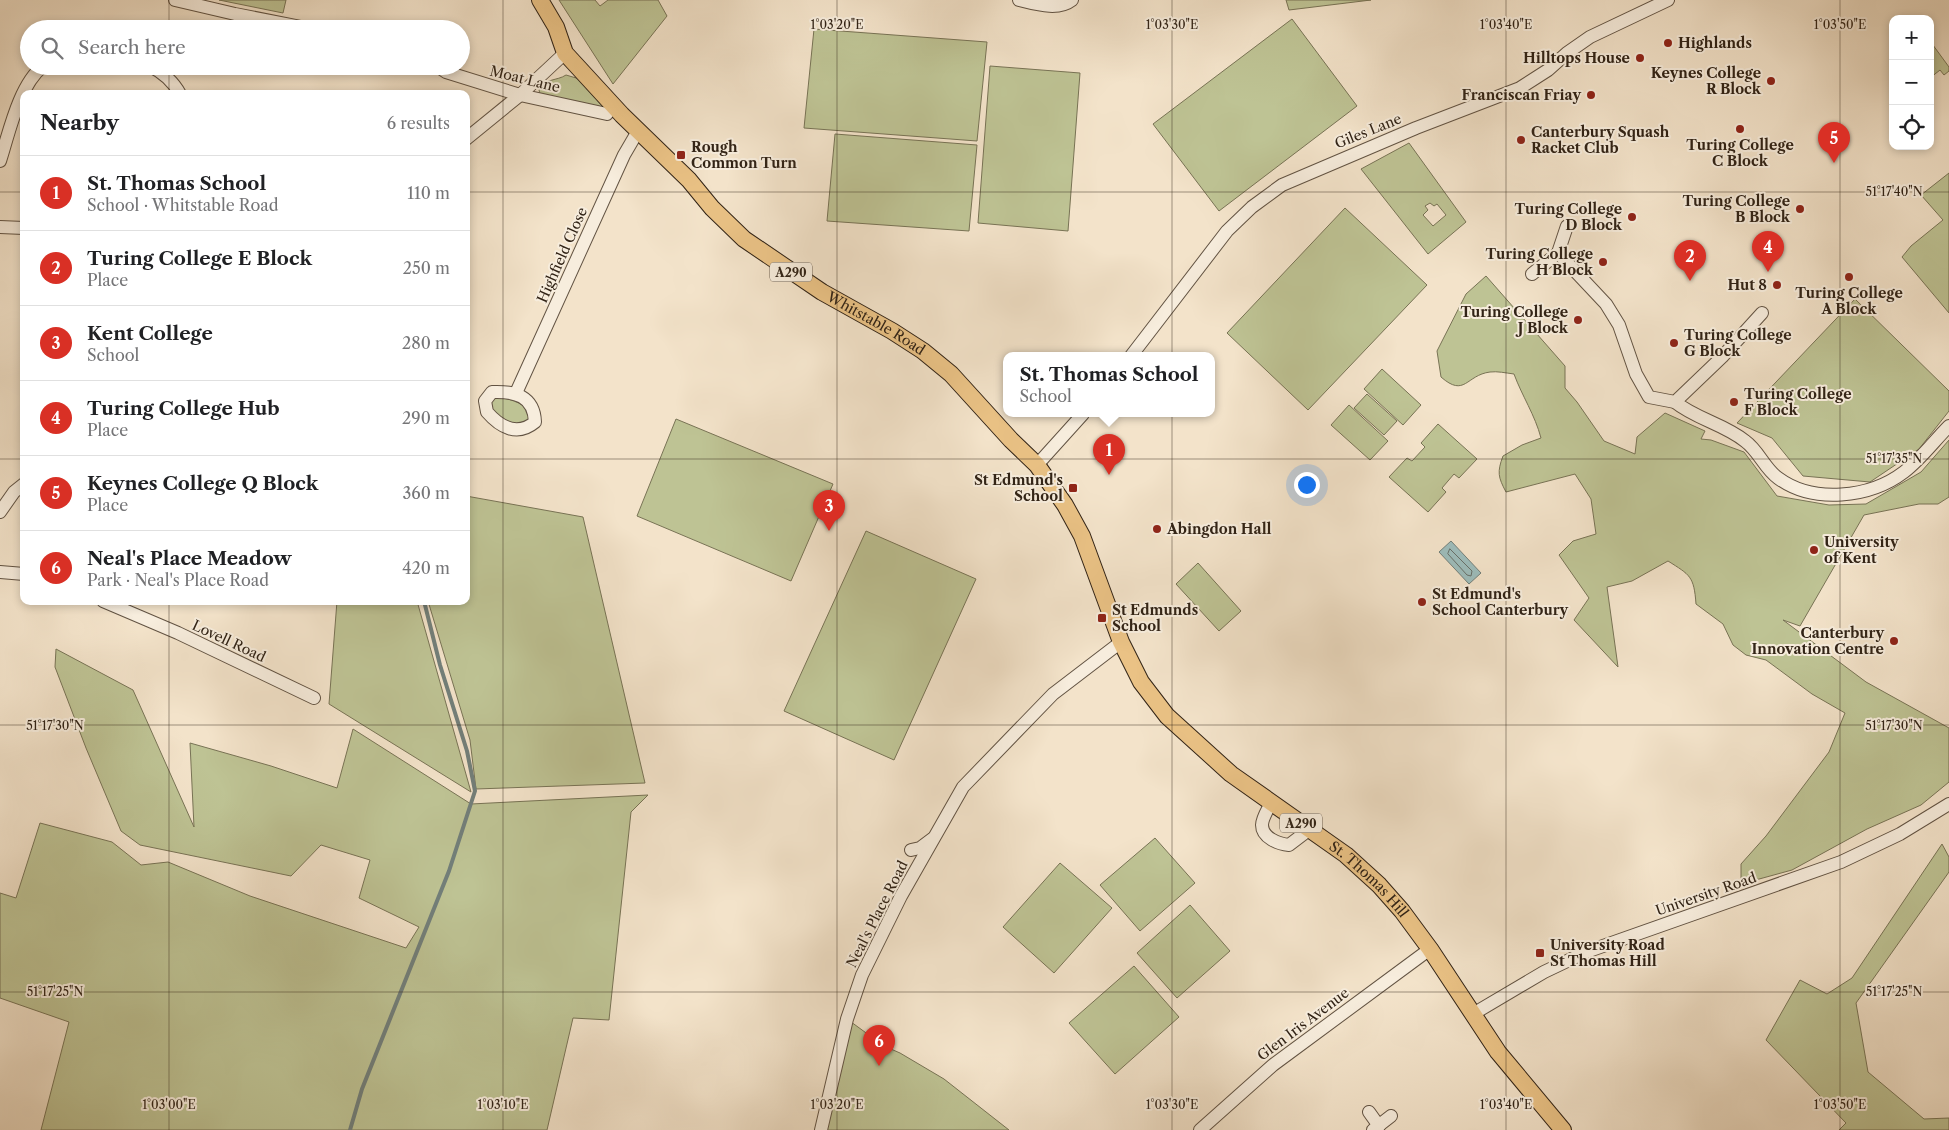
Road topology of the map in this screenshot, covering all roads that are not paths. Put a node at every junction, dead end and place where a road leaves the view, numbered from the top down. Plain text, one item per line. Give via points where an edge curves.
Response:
1 (175, 0) edge
2 (540, 0) edge
3 (1019, 0) edge
4 (1072, 0) edge
5 (1668, 0) edge
6 (265, 20) edge
7 (565, 53) junction
8 (34, 75) edge
9 (166, 75) edge
10 (456, 75) edge
11 (25, 90) edge
12 (178, 90) edge
13 (520, 95) junction
14 (20, 99) edge
15 (607, 114) dead end
16 (638, 131) junction
17 (4, 132) edge
18 (470, 136) edge
19 (0, 161) edge
20 (1568, 226) dead end
21 (0, 227) edge
22 (20, 228) edge
23 (1558, 253) junction
24 (1532, 274) dead end
25 (1762, 314) dead end
26 (1134, 352) edge
27 (516, 393) dead end
28 (1675, 402) junction
29 (1080, 417) edge
30 (1949, 426) edge
31 (1037, 465) junction
32 (20, 487) edge
33 (0, 512) edge
34 (0, 572) edge
35 (20, 574) edge
36 (113, 605) edge
37 (1121, 642) junction
38 (314, 698) dead end
39 (1271, 803) junction
40 (1949, 804) edge
41 (1310, 829) junction
42 (938, 832) junction
43 (911, 850) dead end
44 (1430, 949) junction
45 (1474, 1014) junction
46 (1369, 1112) dead end
47 (1391, 1116) dead end
48 (1376, 1128) edge
49 (821, 1130) edge
50 (1200, 1130) edge
51 (1563, 1130) edge

1 - 6 street
2 - 7 main road, Whitstable Road / A290 via 556,27
3 - 4 street via 1059,6
5 - 26 street, Giles Lane via 1590,37 1520,88 1282,185 1227,231
7 - 13 street
7 - 16 main road, Whitstable Road / A290
8 - 11 street
9 - 12 street
10 - 13 street, Moat Lane
13 - 15 street, Moat Lane
13 - 18 street
14 - 17 street
16 - 27 street, Highfield Close via 624,154
16 - 31 main road, Whitstable Road / A290 via 744,239 822,292 892,330 923,352 950,374
17 - 19 street
20 - 23 street
21 - 22 street
23 - 24 street
23 - 28 street via 1606,304 1619,325 1636,374 1648,397
25 - 28 street
28 - 30 street via 1686,411 1744,439 1772,473 1784,482 1812,492 1833,494 1857,492 1893,479 1915,463
29 - 31 street
31 - 37 main road, Whitstable Road / A290 via 1082,536
32 - 33 street
34 - 35 street
36 - 38 street, Lovell Road
37 - 39 main road, St. Thomas Hill / A290 via 1141,682 1173,723 1230,774
37 - 42 street, Neal's Place Road via 1053,694 963,787
39 - 41 main road, St. Thomas Hill / A290
39 - 41 street via 1262,826 1272,840 1280,845 1289,845
40 - 45 street, University Road via 1900,834 1841,862 1586,952 1544,972
41 - 44 main road, St. Thomas Hill / A290 via 1364,869
42 - 43 street, Neal's Place Road via 926,845
42 - 49 street, Neal's Place Road via 862,974 847,1019
44 - 45 main road, St. Thomas Hill / A290
44 - 50 street, Glen Iris Avenue via 1272,1065
45 - 51 main road, St. Thomas Hill / A290 via 1498,1052
46 - 48 street
47 - 48 street

